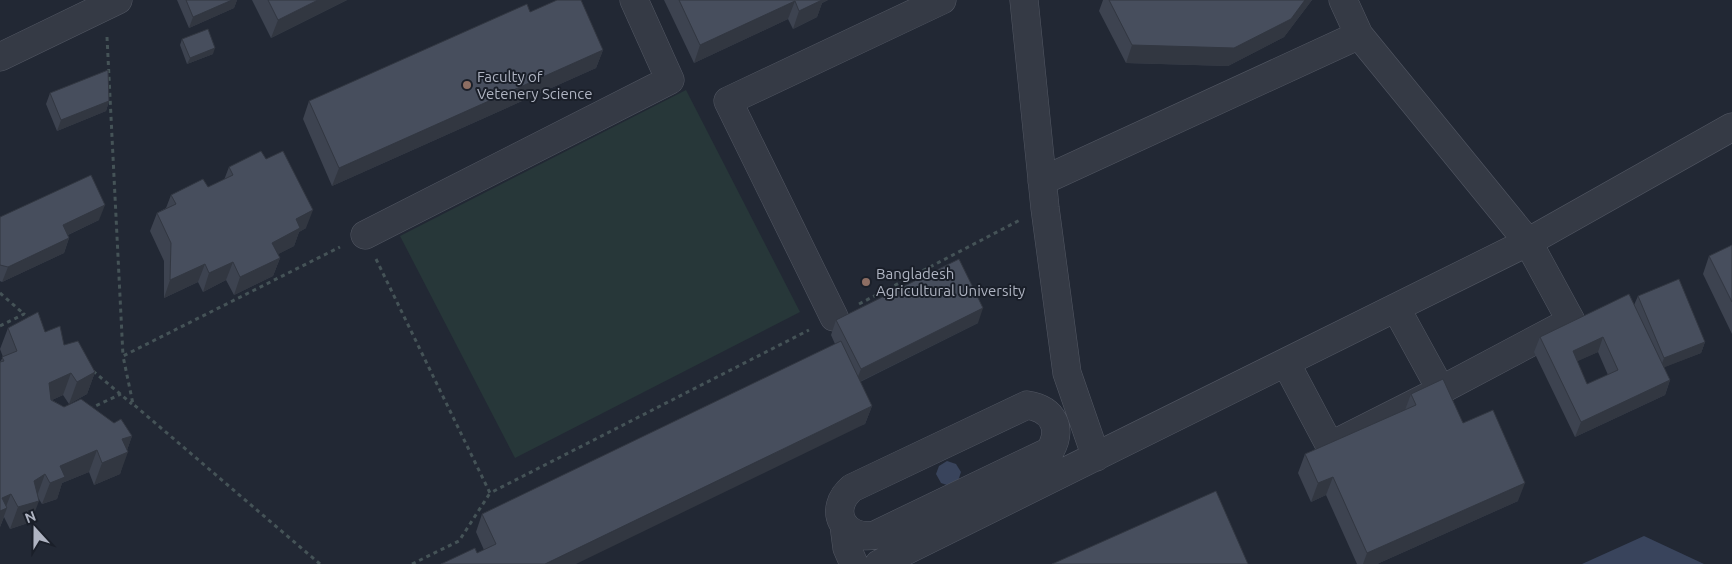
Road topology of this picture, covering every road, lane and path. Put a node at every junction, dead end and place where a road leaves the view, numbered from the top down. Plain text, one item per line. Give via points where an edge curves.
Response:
1 (634, 0) edge
2 (942, 0) edge
3 (1024, 0) edge
4 (1343, 0) edge
5 (112, 3) edge
6 (919, 6) edge
7 (1359, 35) junction
8 (0, 57) edge
9 (1732, 127) edge
10 (1042, 180) junction
11 (1045, 208) junction
12 (364, 235) junction
13 (1528, 242) junction
14 (0, 292) edge
15 (1396, 308) junction
16 (24, 314) junction
17 (834, 317) junction
18 (31, 320) edge
19 (0, 326) edge
20 (122, 356) junction
21 (1286, 363) junction
22 (91, 370) edge
23 (1067, 373) junction
24 (1441, 390) junction
25 (121, 394) junction
26 (133, 404) junction
27 (1027, 404) junction
28 (86, 410) edge
29 (1096, 457) junction
30 (490, 493) junction
31 (844, 525) junction
32 (320, 564) edge
33 (412, 564) edge
34 (854, 564) edge
35 (879, 564) edge

1 - 12 street via 670,80
2 - 6 street
3 - 10 street
4 - 7 street
5 - 8 street
5 - 20 path
6 - 17 street via 728,101
7 - 10 street
7 - 13 street
9 - 13 street
10 - 11 street
11 - 17 path
11 - 23 street
12 - 20 path
12 - 30 path
13 - 15 street
13 - 24 street via 1571,321
14 - 16 path
15 - 21 street
15 - 24 street
16 - 18 path
16 - 19 path
17 - 30 path
20 - 26 path
21 - 24 street via 1330,446
21 - 29 street
22 - 25 path
23 - 27 street via 1060,389
23 - 29 street
25 - 26 path
25 - 28 path
26 - 32 path
27 - 31 street via 852,488 841,500 839,509
27 - 31 street via 1045,410 1051,416 1056,434 1050,451 874,534 858,535
29 - 35 street
30 - 33 path via 459,541
31 - 34 street via 847,548

